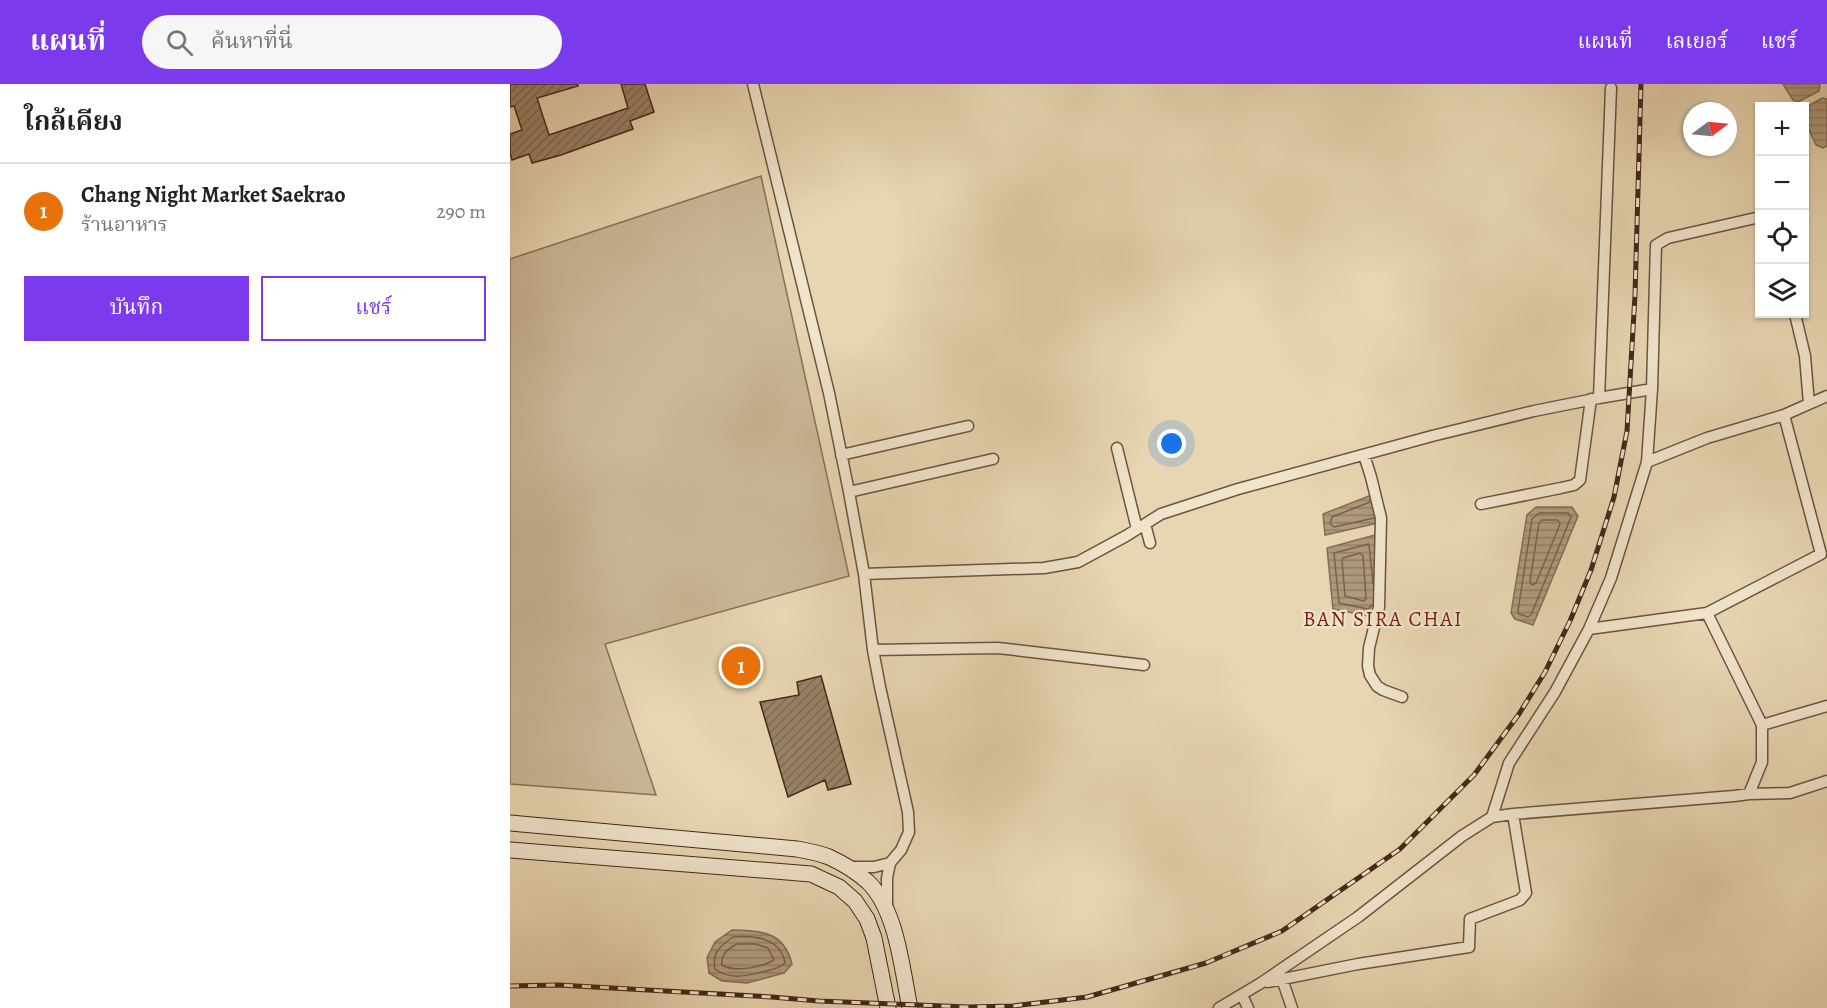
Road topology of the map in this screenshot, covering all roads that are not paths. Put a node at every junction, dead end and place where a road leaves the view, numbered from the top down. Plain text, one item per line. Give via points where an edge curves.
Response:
1 (753, 84) edge
2 (1611, 88) dead end
3 (1755, 218) edge
4 (1797, 318) edge
5 (1652, 389) junction
6 (1827, 396) edge
7 (1595, 398) junction
8 (1809, 404) junction
9 (1784, 415) junction
10 (968, 426) dead end
11 (1117, 448) dead end
12 (842, 455) junction
13 (1364, 455) junction
14 (993, 459) dead end
15 (1647, 462) junction
16 (849, 492) junction
17 (1480, 504) dead end
18 (1141, 526) junction
19 (1150, 543) dead end
20 (1824, 553) edge
21 (864, 574) junction
22 (1707, 613) junction
23 (1589, 629) junction
24 (873, 650) junction
25 (1144, 665) dead end
26 (1402, 697) dead end
27 (1827, 706) edge
28 (1762, 724) junction
29 (1827, 781) edge
30 (1749, 794) junction
31 (1513, 814) junction
32 (1492, 817) junction
33 (510, 823) edge
34 (510, 850) edge
35 (890, 863) junction
36 (847, 867) junction
37 (889, 917) junction
38 (1282, 980) junction
39 (1262, 983) junction
40 (1242, 995) junction
41 (888, 1008) edge
42 (910, 1008) edge
43 (1219, 1008) edge
44 (1248, 1008) edge
45 (1292, 1008) edge

1 - 12 street
2 - 7 street
3 - 5 street via 1668,238 1656,245
4 - 8 street
5 - 7 street
5 - 15 street
6 - 8 street
7 - 13 street
7 - 17 street via 1580,480 1574,485
8 - 9 street
9 - 15 street via 1707,438
9 - 20 street
10 - 12 street
11 - 18 street
12 - 16 street
13 - 18 street via 1238,489 1161,514
13 - 26 street via 1381,518 1379,607 1368,666 1377,686
14 - 16 street
15 - 23 street via 1611,578
16 - 21 street
18 - 19 street
18 - 21 street via 1078,562 1044,568
20 - 22 street
21 - 24 street
22 - 23 street
22 - 28 street
23 - 32 street via 1555,692 1509,763
24 - 25 street via 998,648
24 - 35 street via 908,812 909,832 902,850
27 - 28 street
28 - 30 street via 1762,762
29 - 30 street via 1790,793
30 - 31 street
31 - 32 street
31 - 38 street via 1526,893 1520,900 1470,919 1469,947
32 - 39 street
33 - 36 main road via 797,849 827,856
34 - 41 main road via 811,874 839,887 867,919
35 - 36 street
35 - 37 street via 886,889
36 - 37 main road via 868,882
37 - 42 main road
38 - 39 street
38 - 45 street
39 - 40 street
40 - 43 street
40 - 44 street

